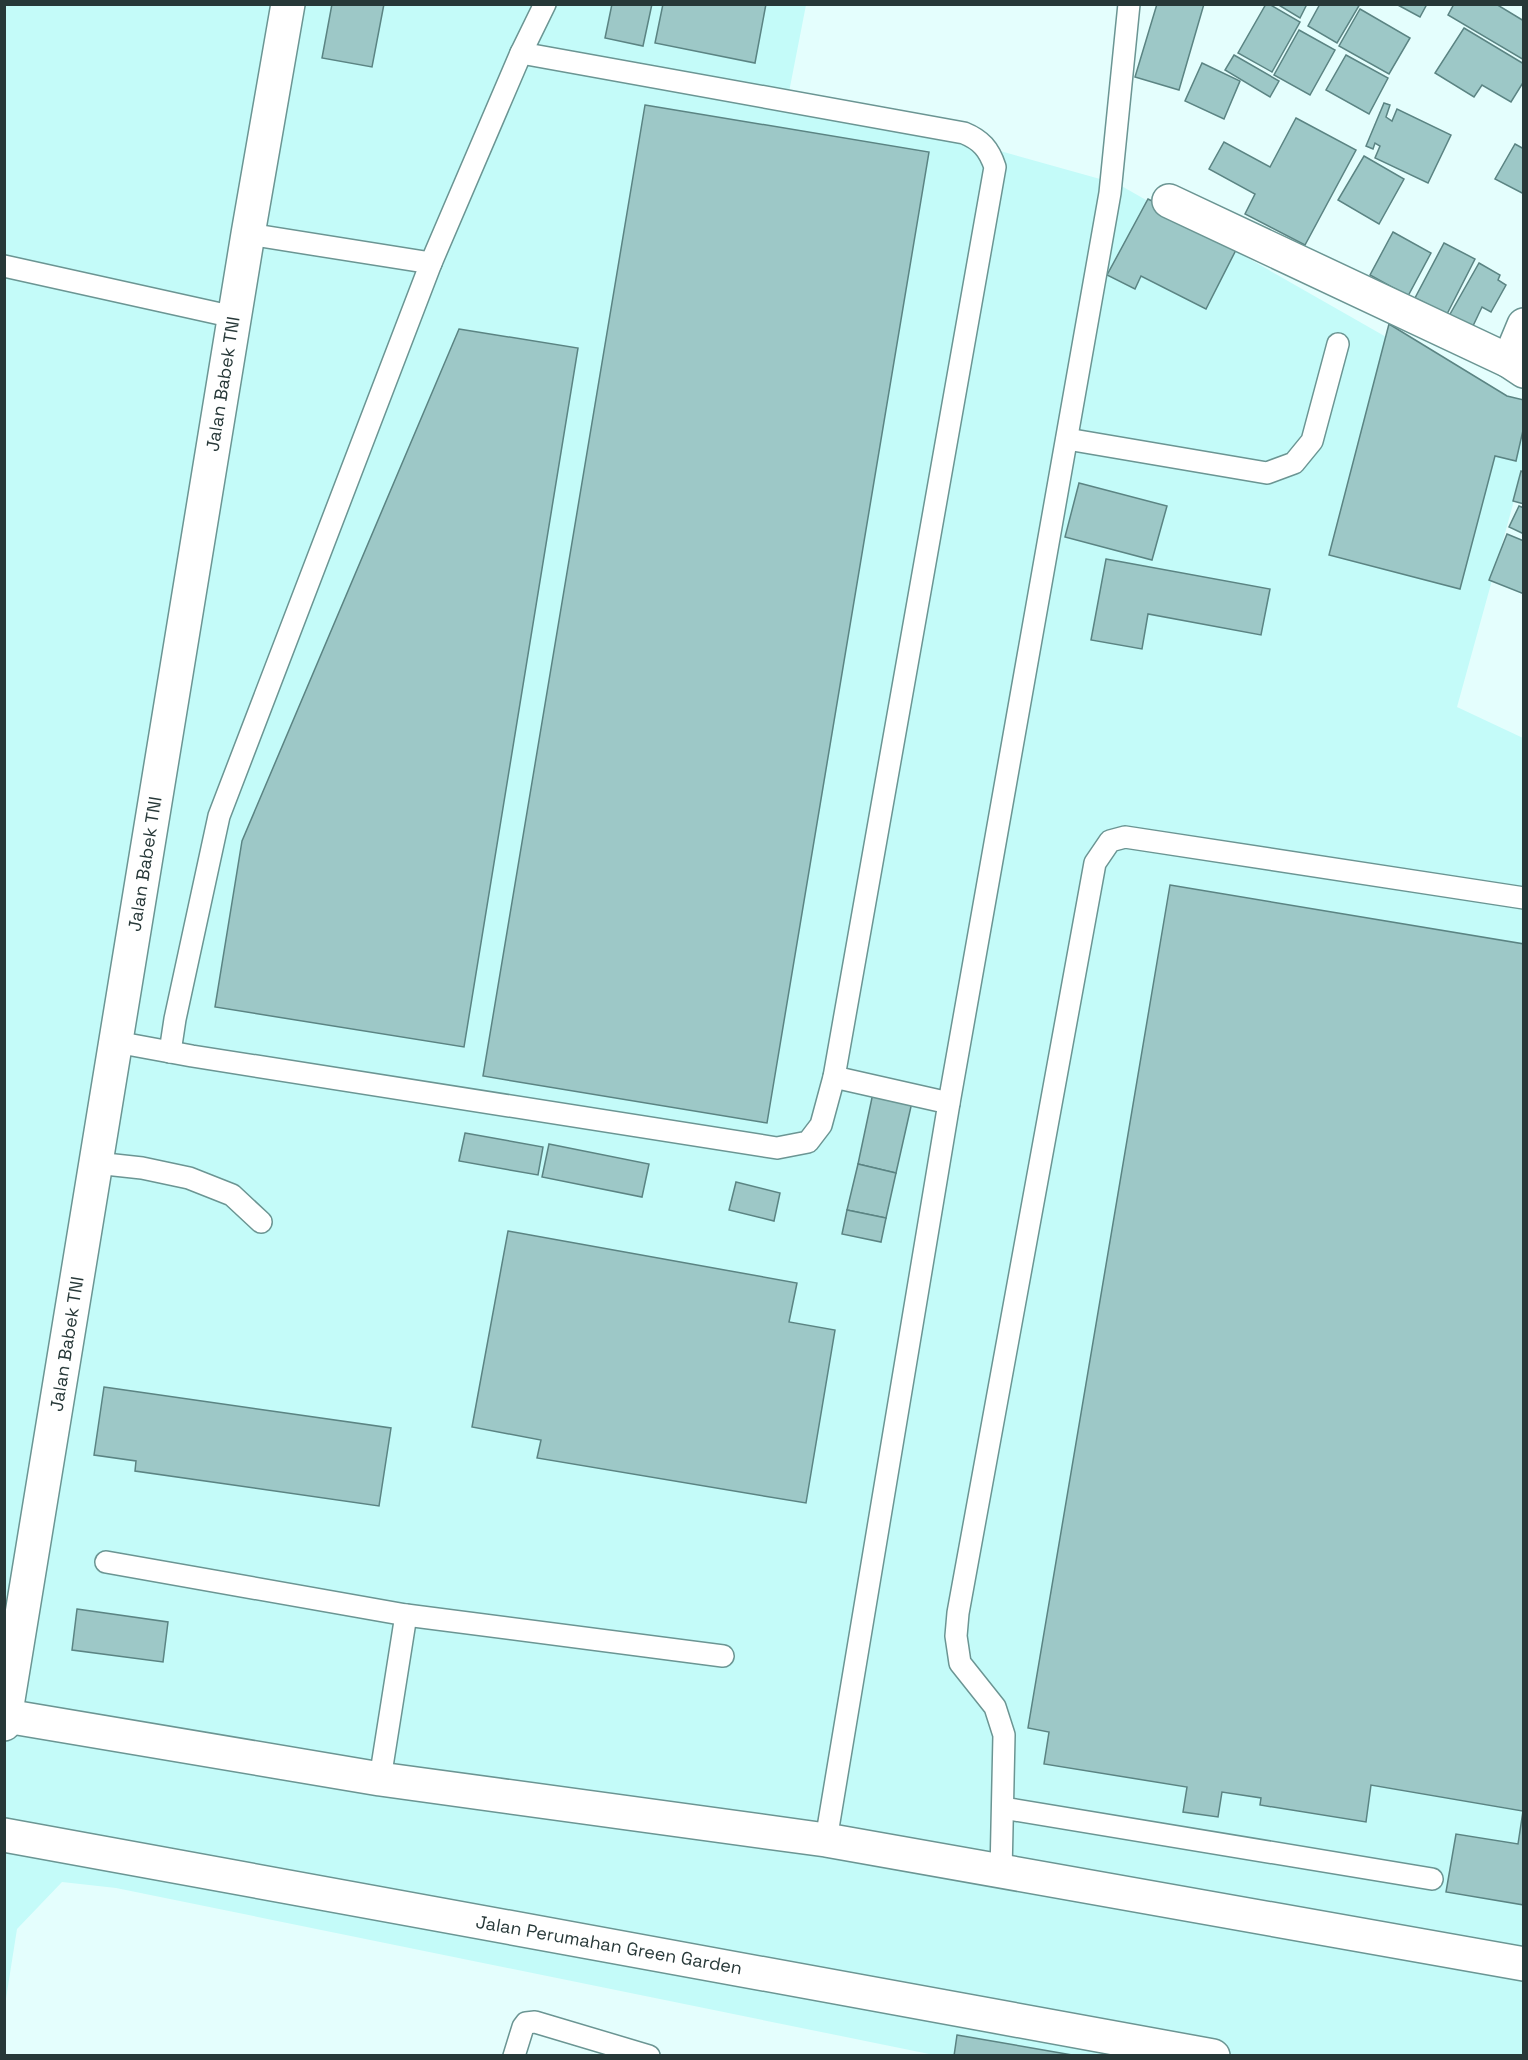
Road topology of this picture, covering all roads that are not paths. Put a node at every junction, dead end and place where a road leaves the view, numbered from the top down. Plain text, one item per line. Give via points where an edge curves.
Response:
1 (288, 4) edge
2 (545, 4) edge
3 (1130, 4) edge
4 (521, 53) junction
5 (1169, 201) dead end
6 (248, 234) junction
7 (431, 263) junction
8 (4, 266) edge
9 (234, 317) junction
10 (1524, 325) edge
11 (1338, 344) dead end
12 (1516, 366) edge
13 (1067, 439) junction
14 (1524, 898) edge
15 (116, 1042) junction
16 (170, 1052) junction
17 (834, 1077) junction
18 (949, 1103) junction
19 (96, 1163) junction
20 (261, 1222) dead end
21 (106, 1562) dead end
22 (406, 1615) junction
23 (723, 1656) dead end
24 (5, 1718) edge
25 (380, 1779) junction
26 (1003, 1808) junction
27 (4, 1835) edge
28 (826, 1840) junction
29 (1001, 1873) junction
30 (1432, 1879) dead end
31 (1524, 1964) edge
32 (514, 2055) edge
33 (649, 2055) edge
34 (1213, 2055) edge

1 - 6 street, Jalan Babek TNI
2 - 4 lane
3 - 13 lane via 1110,194
4 - 7 lane
4 - 17 lane via 964,134 985,146 995,166
5 - 12 street
6 - 7 lane
6 - 9 street, Jalan Babek TNI
7 - 16 lane via 219,816
8 - 9 lane
9 - 15 street, Jalan Babek TNI
10 - 12 street
11 - 13 lane via 1312,441 1294,463 1267,473
13 - 18 lane
14 - 26 lane via 1125,837 1114,839 1103,849 1095,863 958,1613 960,1663 995,1707 1003,1728
15 - 16 lane
15 - 19 street, Jalan Babek TNI
16 - 17 lane via 777,1148 808,1142 813,1136 821,1125
17 - 18 lane
18 - 28 lane
19 - 20 lane via 189,1179 232,1195
19 - 24 street, Jalan Babek TNI
21 - 22 lane
22 - 23 lane
22 - 25 lane
24 - 25 street
25 - 28 street
26 - 29 lane
26 - 30 lane
27 - 34 street, Jalan Perumahan Green Garden
28 - 29 street
29 - 31 street
32 - 33 lane via 523,2027 535,2022

